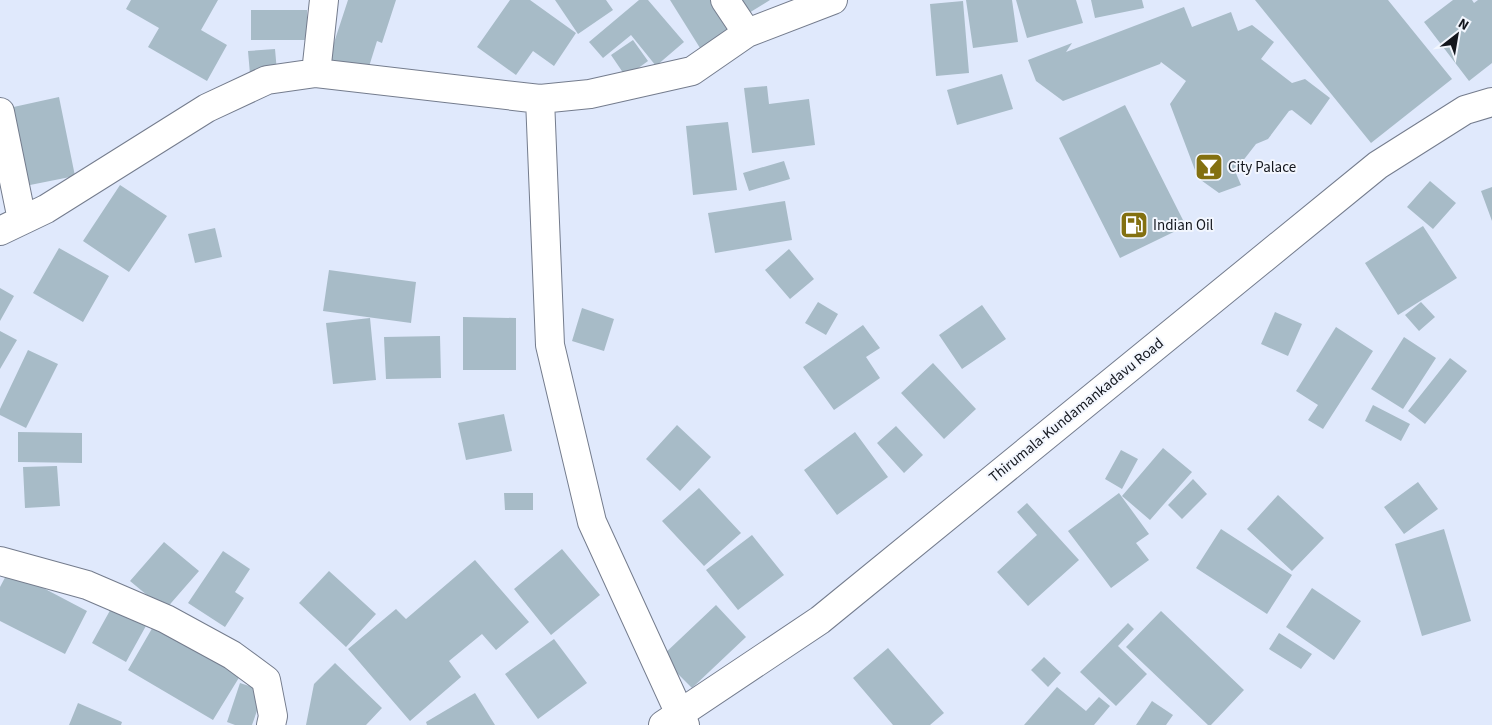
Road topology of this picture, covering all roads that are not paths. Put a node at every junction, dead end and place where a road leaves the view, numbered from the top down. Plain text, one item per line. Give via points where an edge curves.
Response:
1 (324, 0) edge
2 (725, 0) edge
3 (833, 0) edge
4 (747, 33) junction
5 (316, 73) junction
6 (540, 99) junction
7 (1492, 102) edge
8 (0, 112) edge
9 (11, 225) edge
10 (0, 561) edge
11 (676, 721) edge
12 (271, 725) edge

1 - 5 street
2 - 4 street
3 - 4 street
4 - 6 street via 692,72 590,94
5 - 6 street
5 - 9 street via 267,80 207,108 46,209
6 - 11 street via 550,345 592,522
7 - 11 street, Thirumala-Kundamankadavu Road via 1465,110 1378,166 820,620
8 - 9 street
10 - 12 street via 86,585 166,619 232,655 266,680 273,716

